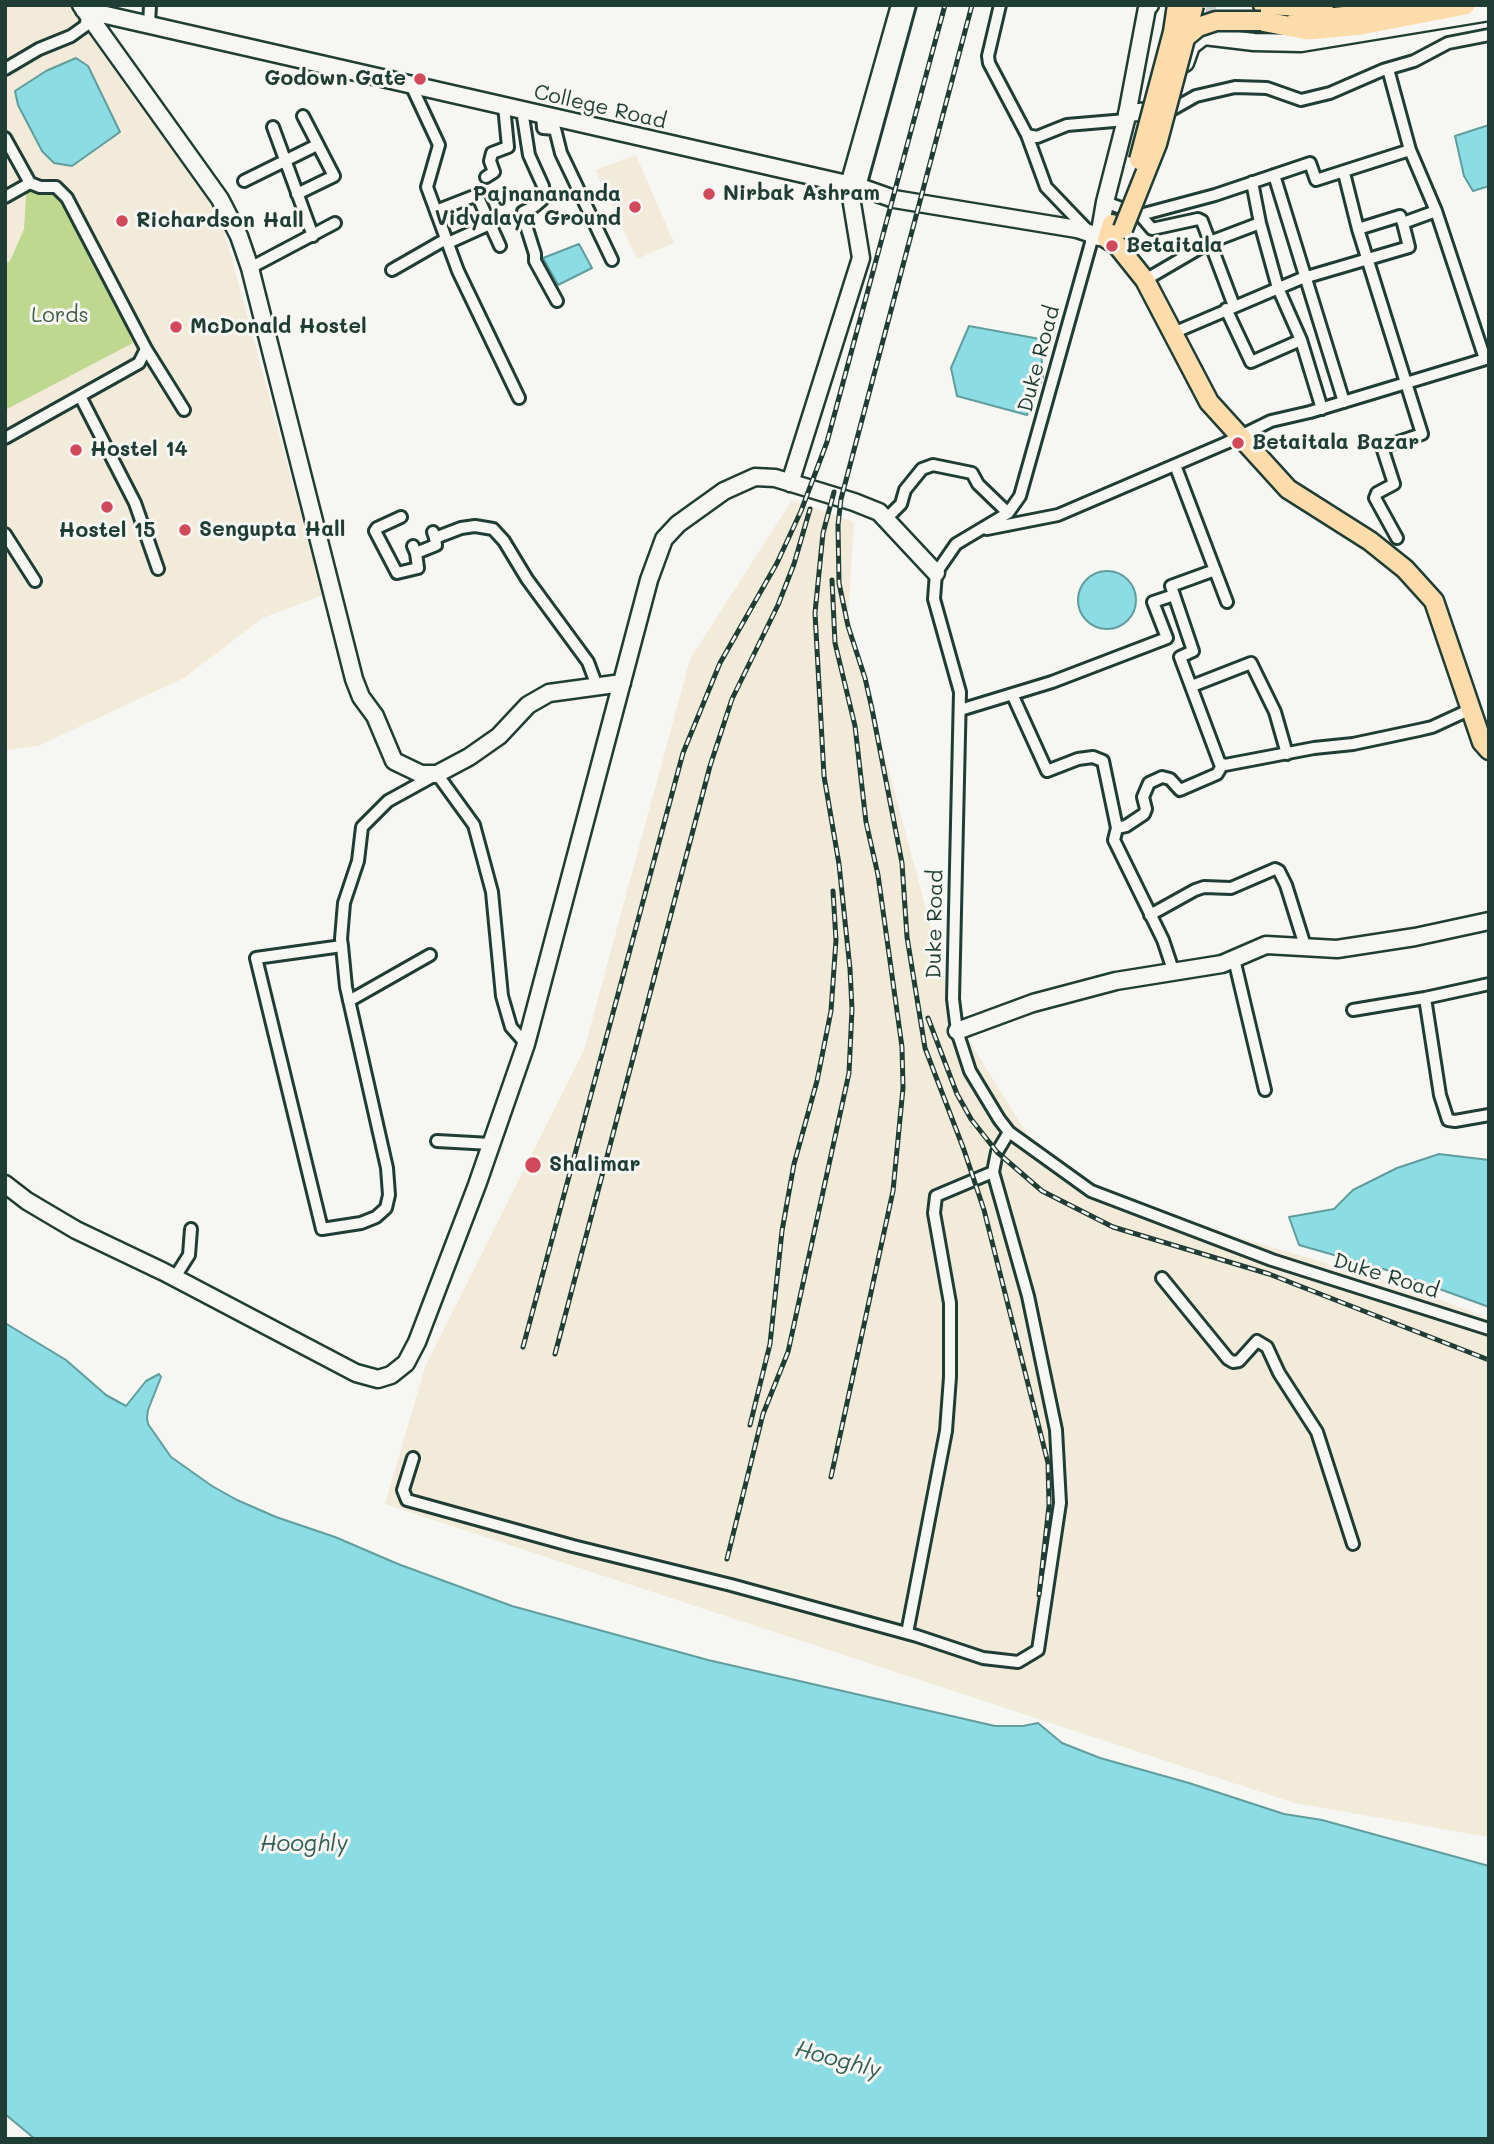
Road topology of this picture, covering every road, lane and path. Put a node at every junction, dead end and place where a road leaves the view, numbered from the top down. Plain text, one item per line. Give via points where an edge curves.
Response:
1 (150, 5) edge
2 (900, 5) edge
3 (911, 5) edge
4 (1000, 5) edge
5 (1177, 5) edge
6 (1195, 5) edge
7 (1324, 5) edge
8 (1400, 5) edge
9 (1465, 5) edge
10 (1146, 6) edge
11 (83, 8) edge
12 (1489, 12) edge
13 (1262, 13) edge
14 (149, 25) junction
15 (1489, 35) edge
16 (1186, 37) junction
17 (5, 69) edge
18 (1388, 69) junction
19 (411, 85) junction
20 (504, 106) junction
21 (1173, 109) junction
22 (522, 110) junction
23 (542, 114) junction
24 (303, 116) dead end
25 (1127, 117) junction
26 (273, 127) dead end
27 (1027, 135) junction
28 (5, 138) edge
29 (317, 145) junction
30 (1410, 150) junction
31 (285, 162) junction
32 (1343, 173) junction
33 (1273, 175) junction
34 (486, 177) dead end
35 (244, 181) dead end
36 (1251, 182) junction
37 (30, 183) junction
38 (854, 186) junction
39 (298, 194) junction
40 (5, 197) edge
41 (1105, 202) junction
42 (436, 211) junction
43 (1436, 211) junction
44 (1140, 215) junction
45 (335, 223) dead end
46 (1260, 223) junction
47 (1403, 223) junction
48 (490, 224) junction
49 (1358, 229) junction
50 (1108, 235) junction
51 (313, 236) junction
52 (447, 241) junction
53 (1210, 242) junction
54 (500, 246) dead end
55 (1366, 258) junction
56 (612, 260) dead end
57 (250, 268) junction
58 (392, 270) dead end
59 (1306, 277) junction
60 (1145, 280) junction
61 (1278, 288) junction
62 (557, 301) dead end
63 (1230, 308) junction
64 (1173, 333) junction
65 (1301, 340) junction
66 (146, 349) junction
67 (1487, 359) edge
68 (1406, 382) junction
69 (80, 396) junction
70 (519, 398) dead end
71 (1344, 402) junction
72 (1322, 409) junction
73 (184, 410) dead end
74 (1238, 436) junction
75 (5, 438) edge
76 (1175, 465) junction
77 (795, 484) junction
78 (1008, 513) junction
79 (401, 517) dead end
80 (886, 519) junction
81 (981, 531) junction
82 (5, 534) edge
83 (1397, 538) dead end
84 (158, 569) dead end
85 (1215, 570) junction
86 (936, 573) junction
87 (35, 581) dead end
88 (1174, 595) junction
89 (1227, 602) dead end
90 (622, 683) junction
91 (1192, 685) junction
92 (597, 686) junction
93 (1012, 694) junction
94 (1471, 709) junction
95 (960, 710) junction
96 (1489, 750) edge
97 (1287, 754) junction
98 (1223, 764) junction
99 (437, 774) junction
100 (1117, 828) junction
101 (1150, 915) junction
102 (1489, 921) edge
103 (342, 946) junction
104 (1306, 949) junction
105 (430, 955) dead end
106 (1234, 959) junction
107 (1174, 973) junction
108 (1489, 984) edge
109 (1425, 998) junction
110 (349, 1001) junction
111 (1353, 1010) dead end
112 (957, 1031) junction
113 (526, 1044) junction
114 (1265, 1090) dead end
115 (1489, 1115) edge
116 (1010, 1132) junction
117 (437, 1141) dead end
118 (491, 1144) junction
119 (993, 1172) junction
120 (5, 1184) edge
121 (191, 1229) dead end
122 (175, 1277) junction
123 (1162, 1278) dead end
124 (1489, 1329) edge
125 (413, 1458) dead end
126 (1353, 1545) dead end
127 (907, 1633) junction

1 - 14 street
2 - 38 street
3 - 38 street
4 - 27 street via 989,63
5 - 50 main road, bridge via 1145,144
6 - 13 main road, bridge
6 - 16 main road, bridge
7 - 13 main road
8 - 13 main road via 1303,21
9 - 13 highway via 1308,30
10 - 25 street
11 - 14 street, College Road
11 - 17 street via 85,26
11 - 57 street via 220,199
12 - 21 street via 1301,43 1204,36 1188,54
13 - 16 main road, bridge via 1216,21
14 - 19 street, College Road
15 - 18 street via 1448,43
16 - 50 main road, bridge via 1157,144
18 - 21 street via 1301,100 1267,88 1235,87 1196,96
18 - 30 street
19 - 20 street, College Road
19 - 42 street via 439,145 427,187
20 - 22 street, College Road
20 - 34 street via 508,147 492,153 494,172
21 - 25 street
22 - 23 street, College Road
22 - 62 street via 529,155 544,194 523,212 524,219 535,261
23 - 38 street, College Road
23 - 56 street via 543,128 555,129 561,153
24 - 29 street
25 - 27 street via 1067,125 1037,137
25 - 41 street
26 - 31 street
27 - 50 street via 1046,187
28 - 37 street
29 - 31 street
29 - 39 street via 334,176
30 - 32 street
30 - 43 street
31 - 35 street
31 - 39 street
32 - 33 street via 1316,180 1310,163
32 - 49 street
33 - 36 street
33 - 59 street
36 - 44 street
36 - 46 street
37 - 40 street
37 - 66 street via 56,187 67,198
38 - 50 street, College Road via 918,204
38 - 77 street via 861,258
39 - 51 street
41 - 44 street
41 - 50 street
42 - 48 street via 477,195
42 - 52 street
43 - 47 street
43 - 67 street
44 - 53 street via 1152,229 1198,219
45 - 51 street
46 - 53 street
46 - 61 street
47 - 49 street via 1400,216
47 - 55 street via 1409,247
48 - 52 street
48 - 54 street
49 - 55 street
50 - 60 main road
50 - 78 street, Duke Road via 1087,256 1020,496
51 - 57 street
52 - 58 street
52 - 70 street
53 - 60 street
53 - 63 street
55 - 59 street
55 - 68 street
57 - 99 street via 360,697 375,716 394,761 421,774
59 - 61 street
59 - 71 street
60 - 64 main road
61 - 63 street
61 - 65 street
63 - 64 street
63 - 65 street via 1251,362
64 - 74 main road via 1209,402
65 - 72 street
66 - 69 street via 139,363
66 - 73 street
67 - 68 street
68 - 71 street
68 - 83 street via 1422,434 1383,450 1394,484 1375,498
69 - 75 street
69 - 84 street via 135,503
71 - 72 street
72 - 74 street via 1271,421
74 - 76 street
74 - 94 main road via 1288,489 1370,541 1405,569 1434,601
76 - 81 street via 1058,515
76 - 85 street
77 - 80 street via 854,502
77 - 90 street via 755,477 724,491 664,539
78 - 80 street via 972,473 933,465 922,469
78 - 81 street, Duke Road
79 - 92 street via 375,531 397,573 418,568 415,549 436,545 434,535 468,527 493,528 587,662
80 - 86 street
81 - 86 street, Duke Road via 956,544
82 - 87 street
85 - 88 street via 1171,586
85 - 89 street
86 - 95 street, Duke Road via 934,599 960,692
88 - 91 street via 1193,651 1180,657
88 - 93 street via 1153,602 1167,638
90 - 92 street
90 - 113 street
91 - 97 street via 1251,663 1275,712
91 - 98 street
92 - 99 street via 550,693 528,705 499,736
93 - 95 street
93 - 100 street via 1047,771 1078,759 1103,761
94 - 96 main road
94 - 97 street via 1432,727
95 - 112 street, Duke Road via 953,999
97 - 98 street
98 - 100 street via 1217,774 1180,790 1170,779 1161,777 1149,783 1143,797 1144,814
99 - 103 street via 388,801 362,827 358,862 344,903
99 - 113 street via 474,825 492,892 502,996 511,1027
100 - 101 street via 1114,840
101 - 104 street via 1195,890 1231,888 1275,869 1286,885
101 - 107 street
102 - 104 street via 1380,943
103 - 110 street
103 - 110 street via 256,958 322,1229 376,1217 386,1208 389,1195
104 - 106 street via 1266,946
105 - 110 street
106 - 107 street
106 - 114 street
107 - 112 street via 1116,981 1033,1003
108 - 109 street
109 - 111 street
109 - 115 street via 1448,1119
112 - 116 street, Duke Road via 970,1071
113 - 118 street
116 - 119 street via 997,1152
116 - 124 street, Duke Road via 1091,1191 1272,1260
117 - 118 street
118 - 122 street via 417,1342 406,1363 391,1375 377,1379 356,1373
119 - 127 street via 936,1196 934,1213 950,1303 950,1377 946,1431
119 - 127 street via 1028,1296 1056,1430 1060,1503 1038,1650 1018,1662 983,1658
120 - 122 street via 76,1230
121 - 122 street via 189,1255
123 - 126 street via 1228,1359 1239,1361 1258,1341 1267,1347 1317,1432
125 - 127 street via 403,1490 407,1500

